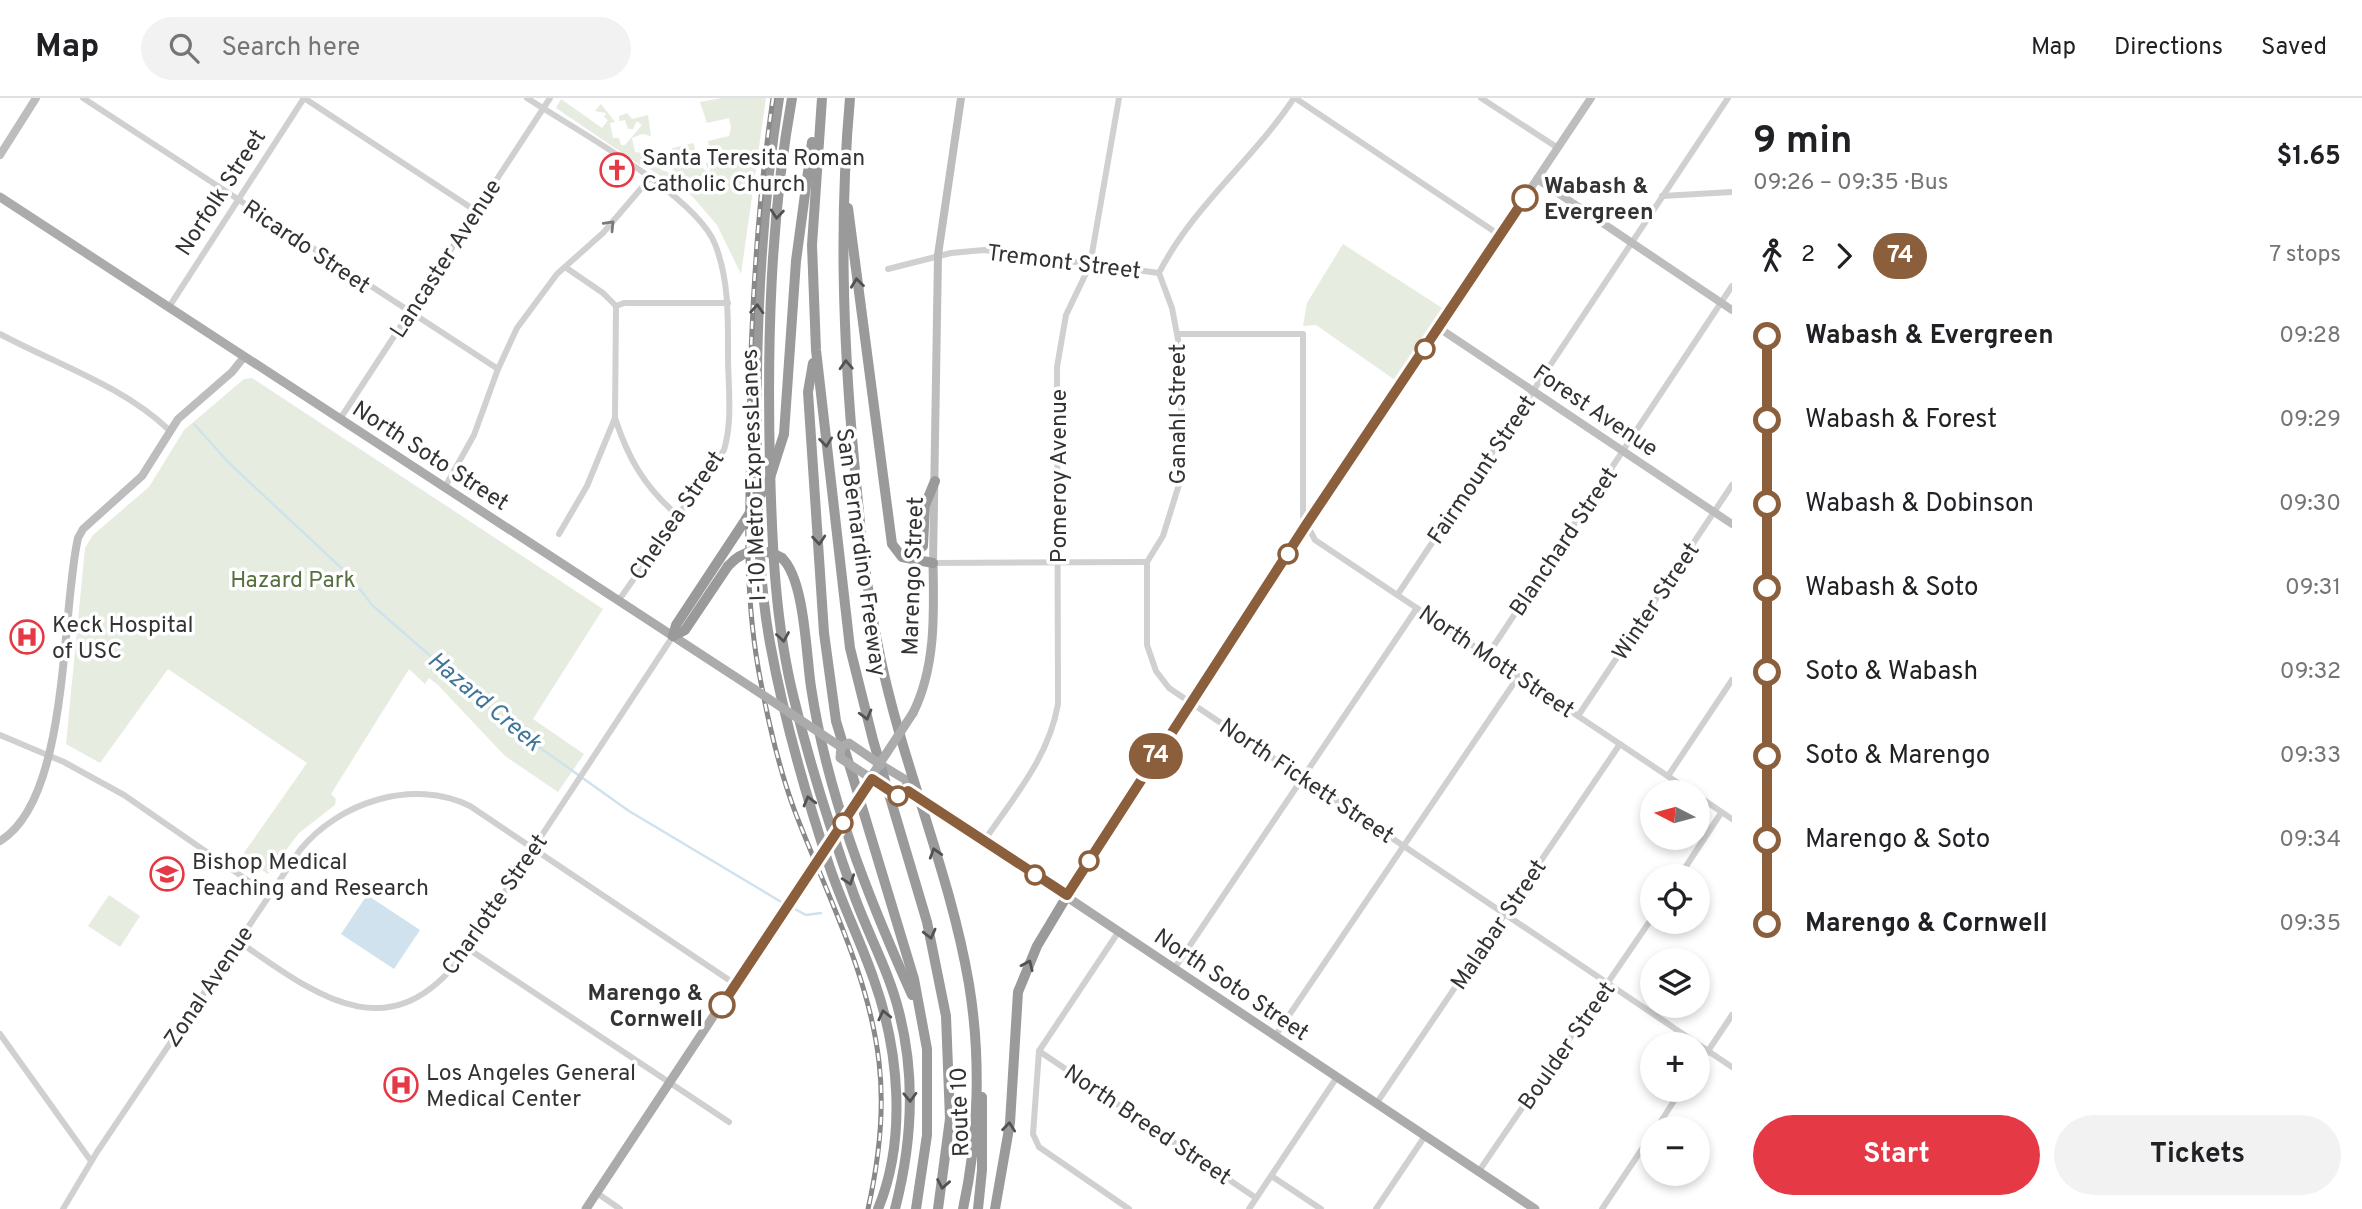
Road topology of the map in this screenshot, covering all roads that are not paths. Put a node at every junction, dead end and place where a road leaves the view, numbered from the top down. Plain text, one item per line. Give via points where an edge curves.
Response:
1 (36, 98) edge
2 (83, 98) edge
3 (304, 98) edge
4 (527, 98) edge
5 (550, 98) edge
6 (779, 98) edge
7 (792, 98) edge
8 (821, 98) edge
9 (850, 98) edge
10 (961, 98) edge
11 (1119, 98) edge
12 (1295, 98) edge
13 (1481, 98) edge
14 (1591, 98) edge
15 (1728, 98) edge
16 (543, 109) junction
17 (1558, 148) junction
18 (0, 155) edge
19 (844, 167) junction
20 (650, 178) junction
21 (1537, 179) junction
22 (1732, 192) edge
23 (1662, 196) junction
24 (0, 197) edge
25 (238, 200) junction
26 (476, 211) junction
27 (1501, 236) junction
28 (1631, 242) junction
29 (938, 255) junction
30 (1090, 265) junction
31 (565, 267) junction
32 (888, 268) dead end
33 (1159, 273) junction
34 (1732, 286) edge
35 (1721, 302) junction
36 (728, 303) junction
37 (616, 306) junction
38 (169, 307) junction
39 (1732, 310) edge
40 (408, 313) junction
41 (1439, 328) junction
42 (0, 334) edge
43 (1178, 334) junction
44 (816, 350) junction
45 (244, 357) junction
46 (498, 369) junction
47 (1533, 391) junction
48 (615, 418) junction
49 (340, 419) junction
50 (169, 430) junction
51 (1623, 451) junction
52 (935, 481) junction
53 (1732, 485) edge
54 (446, 487) junction
55 (1714, 512) junction
56 (676, 514) junction
57 (1732, 524) edge
58 (1306, 525) junction
59 (559, 534) dead end
60 (897, 553) junction
61 (1147, 562) junction
62 (933, 563) junction
63 (1058, 564) junction
64 (1398, 594) junction
65 (619, 600) junction
66 (1417, 608) junction
67 (673, 636) junction
68 (1488, 656) junction
69 (1518, 677) junction
70 (1732, 680) edge
71 (1191, 702) junction
72 (1578, 716) junction
73 (0, 735) edge
74 (1620, 744) junction
75 (841, 747) junction
76 (49, 756) junction
77 (881, 765) junction
78 (1668, 776) junction
79 (1302, 778) junction
80 (872, 779) junction
81 (1674, 780) edge
82 (908, 791) junction
83 (1710, 805) edge
84 (1721, 813) junction
85 (1732, 820) edge
86 (0, 841) edge
87 (984, 841) junction
88 (1404, 845) junction
89 (533, 849) junction
90 (1688, 864) edge
91 (269, 895) junction
92 (1067, 895) junction
93 (1505, 913) junction
94 (1119, 931) junction
95 (1642, 934) edge
96 (238, 942) junction
97 (467, 948) junction
98 (1174, 969) junction
99 (735, 984) junction
100 (1609, 984) junction
101 (973, 1014) junction
102 (1732, 1014) edge
103 (923, 1024) junction
104 (1679, 1032) edge
105 (0, 1034) edge
106 (1275, 1037) junction
107 (1710, 1047) edge
108 (1039, 1051) junction
109 (1710, 1053) edge
110 (1732, 1067) edge
111 (1337, 1077) junction
112 (670, 1083) junction
113 (1377, 1104) junction
114 (729, 1122) dead end
115 (1425, 1136) junction
116 (1640, 1152) edge
117 (91, 1161) junction
118 (1479, 1171) junction
119 (1273, 1177) junction
120 (597, 1193) junction
121 (1256, 1198) junction
122 (1124, 1208) edge
123 (63, 1209) edge
124 (586, 1209) edge
125 (620, 1209) edge
126 (878, 1209) edge
127 (895, 1209) edge
128 (916, 1209) edge
129 (938, 1209) edge
130 (963, 1209) edge
131 (978, 1209) edge
132 (995, 1209) edge
133 (1249, 1209) edge
134 (1321, 1209) edge
135 (1376, 1209) edge
136 (1535, 1209) edge
137 (1602, 1209) edge

1 - 18 street
2 - 25 street, Ricardo Street
3 - 25 street, Norfolk Street
3 - 26 street
4 - 16 street, Chelsea Street
5 - 16 street, Lancaster Avenue
126 -> 6 highway, I-10 Metro ExpressLanes via 888,1179 895,1127 888,1031 874,979 816,827 770,643 762,581 756,330
7 -> 127 highway, I-10 Metro ExpressLanes via 779,189 769,331 776,591 793,697 822,799 899,1012 911,1102
8 - 44 highway, San Bernardino Freeway via 812,244
8 - 67 highway, bridge via 802,206 783,435 769,481
9 - 19 highway, San Bernardino Freeway
10 - 29 street, Marengo Street
11 - 30 street, Pomeroy Avenue
12 - 27 street
12 - 33 street via 1206,203
13 - 17 street
14 - 17 street
15 - 23 street, Fairmount Street
16 - 20 street, Chelsea Street
16 - 26 street, Lancaster Avenue
17 - 21 street
60 -> 19 highway via 866,363
101 -> 19 highway, San Bernardino Freeway via 957,929 888,691 869,598 847,377
31 -> 20 street via 622,213
20 - 36 street, Chelsea Street via 689,207 714,241
21 - 27 street
21 - 28 street
22 - 23 street
23 - 28 street, Fairmount Street
24 - 38 main road, North Soto Street
25 - 38 street, Norfolk Street
25 - 40 street, Ricardo Street
26 - 40 street, Lancaster Avenue
27 - 41 street
28 - 35 street
28 - 47 street, Fairmount Street
29 - 30 street, Tremont Street via 984,250
29 - 32 street, Tremont Street
29 - 52 street, Marengo Street
30 - 33 street, Tremont Street
30 - 63 street, Pomeroy Avenue via 1066,315 1057,367
31 - 37 street
31 - 46 street via 530,309
33 - 43 street, Ganahl Street
34 - 35 street, Blanchard Street
35 - 39 street
35 - 51 street, Blanchard Street
36 - 37 street
36 - 56 street, Chelsea Street via 727,439
37 - 48 street
38 - 45 main road, North Soto Street
40 - 46 street, Ricardo Street
40 - 49 street, Lancaster Avenue
41 - 47 street, Forest Avenue
41 - 58 street
42 - 50 street via 141,407
43 - 58 street via 1303,334
43 - 61 street, Ganahl Street via 1181,478 1163,536
44 -> 103 highway via 808,391 829,680 853,784 914,979
44 -> 129 highway, San Bernardino Freeway via 850,648 927,922 946,1016 950,1119
45 - 49 main road, North Soto Street
45 - 50 street
46 - 54 street via 474,435
47 - 51 street, Forest Avenue
47 - 64 street, Fairmount Street
48 - 56 street via 647,487
48 - 59 street via 587,486
49 - 54 main road, North Soto Street
50 - 76 street via 146,471 78,538
51 - 55 street, Forest Avenue
51 - 68 street, Blanchard Street
52 - 60 highway via 925,505 923,546 913,555
52 - 62 street, Marengo Street
53 - 55 street, Winter Street
54 - 65 main road, North Soto Street
55 - 57 street, Forest Avenue
55 - 72 street, Winter Street
56 - 65 street, Chelsea Street
58 - 64 street, North Mott Street via 1315,540
58 - 71 street
60 - 62 highway
61 - 63 street
61 - 71 street, North Fickett Street via 1151,661 1162,680
62 - 63 street
62 - 77 main road, Marengo Street, bridge via 932,645 924,685 913,713
63 - 87 street, Pomeroy Avenue via 1054,731
64 - 66 street, North Mott Street
65 - 67 main road, North Soto Street
66 - 68 street, North Mott Street
66 - 79 street
67 - 75 main road, North Soto Street, bridge
67 - 89 street, Charlotte Street
67 - 103 highway, bridge via 685,630 728,566 741,555 769,552 782,558 792,572 829,779
68 - 69 street, North Mott Street
69 - 72 street, North Mott Street
69 - 88 street
70 - 78 street
71 - 79 street, North Fickett Street
71 - 92 street
72 - 74 street, North Mott Street
73 - 76 street
74 - 78 street, North Mott Street
74 - 93 street, Malabar Street
75 - 77 main road, North Soto Street, bridge via 849,743
75 - 80 main road, North Soto Street, bridge via 840,758
76 - 86 street via 29,808
76 - 91 street via 124,795
77 - 80 main road, Marengo Street, bridge
77 - 82 main road, North Soto Street via 906,780
78 - 81 street, North Mott Street
79 - 88 street, North Fickett Street
79 - 98 street
80 - 82 main road, North Soto Street, bridge via 898,796
80 - 99 main road, Marengo Street, bridge
82 - 87 main road, North Soto Street, bridge
83 - 84 street
84 - 85 street
84 - 90 street
87 - 92 main road, North Soto Street
88 - 93 street, North Fickett Street
88 - 106 street
89 - 91 street, Zonal Avenue via 449,797 427,794 373,801 331,820 309,839
89 - 97 street, Charlotte Street
89 - 99 street
91 - 96 street, Zonal Avenue
92 - 94 main road, North Soto Street
132 -> 92 highway via 1010,1123 1018,992 1037,946
93 - 100 street, North Fickett Street
93 - 113 street, Malabar Street
94 - 98 main road, North Soto Street
94 - 108 street
95 - 100 street, Boulder Street
96 - 97 street, Charlotte Street via 322,997 365,1008 391,1006 419,996 441,981
96 - 117 street, Zonal Avenue
97 - 112 street
98 - 106 main road, North Soto Street
99 - 112 main road, Marengo Street
100 - 104 street, North Fickett Street
100 - 118 street, Boulder Street
101 - 130 highway, San Bernardino Freeway via 975,1111
101 - 131 highway, Route 10 via 983,1111
102 - 107 street
103 - 128 highway, Route 10 via 929,1093
105 - 117 street
106 - 111 main road, North Soto Street
108 - 121 street, North Breed Street
108 - 122 street via 1034,1141
109 - 110 street, North Fickett Street
111 - 113 main road, North Soto Street
111 - 119 street
112 - 114 street
112 - 120 main road, Marengo Street
113 - 115 main road, North Soto Street
115 - 118 main road, North Soto Street
115 - 135 street
116 - 137 street
117 - 123 street, Zonal Avenue
118 - 136 main road, North Soto Street
119 - 121 street
119 - 134 street
120 - 124 main road, Marengo Street
120 - 125 street
121 - 133 street

